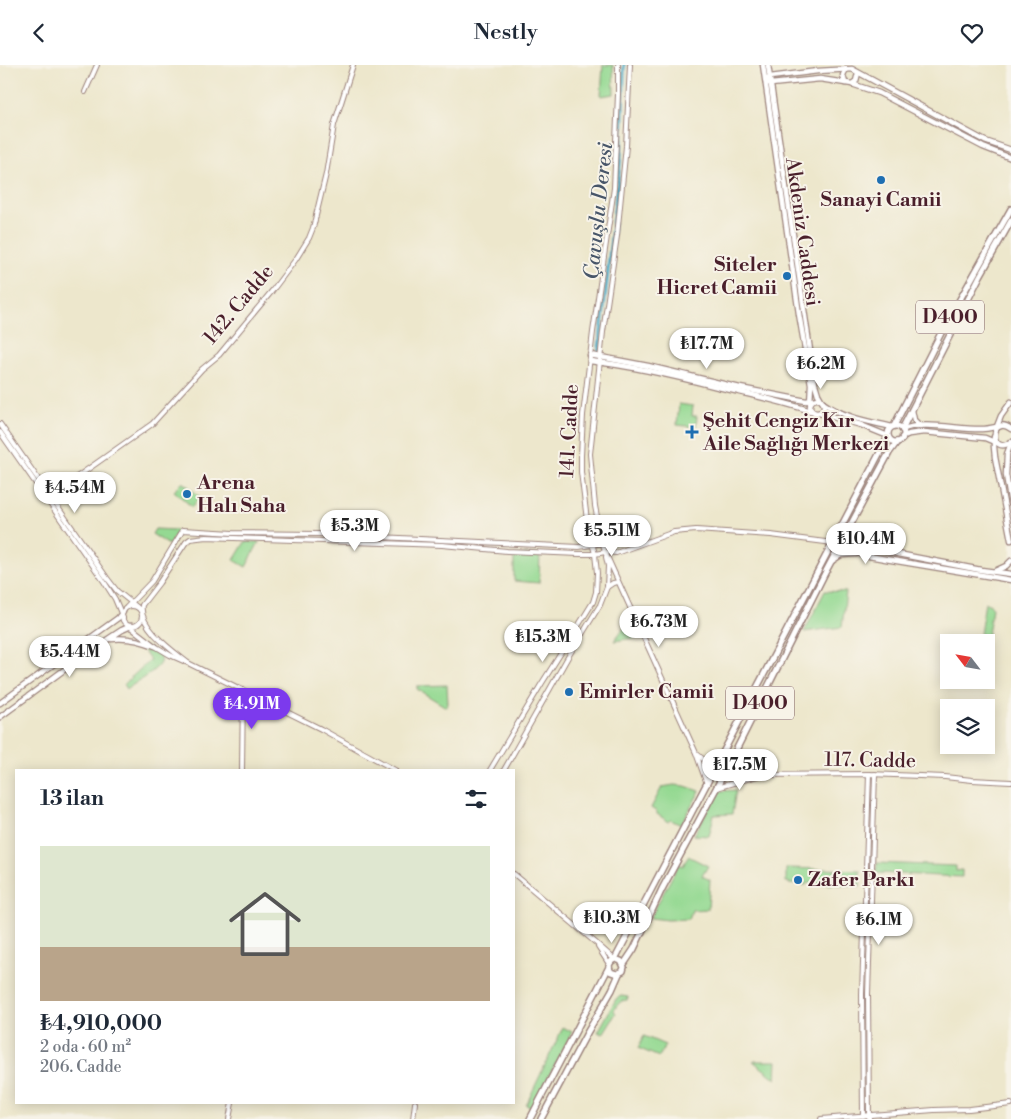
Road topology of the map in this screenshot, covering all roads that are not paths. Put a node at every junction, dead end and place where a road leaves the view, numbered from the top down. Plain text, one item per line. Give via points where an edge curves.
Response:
1 (97, 65) edge
2 (353, 65) edge
3 (618, 65) edge
4 (630, 65) edge
5 (763, 65) edge
6 (768, 65) edge
7 (846, 69) junction
8 (858, 73) junction
9 (770, 77) junction
10 (768, 83) junction
11 (845, 83) junction
12 (852, 84) junction
13 (85, 92) dead end
14 (1011, 150) edge
15 (1011, 158) edge
16 (614, 188) junction
17 (621, 190) junction
18 (1011, 209) edge
19 (1011, 221) edge
20 (599, 293) junction
21 (608, 295) junction
22 (592, 355) junction
23 (600, 356) junction
24 (591, 361) junction
25 (600, 362) junction
26 (811, 401) junction
27 (822, 402) junction
28 (1011, 402) edge
29 (912, 410) junction
30 (811, 411) junction
31 (819, 413) junction
32 (0, 424) edge
33 (920, 426) junction
34 (893, 427) junction
35 (1011, 429) edge
36 (1, 430) edge
37 (902, 430) junction
38 (996, 434) junction
39 (888, 437) junction
40 (902, 437) junction
41 (897, 441) junction
42 (1011, 442) edge
43 (48, 496) junction
44 (1011, 504) edge
45 (850, 525) junction
46 (183, 530) junction
47 (319, 534) junction
48 (188, 540) junction
49 (1011, 540) edge
50 (317, 541) junction
51 (603, 543) junction
52 (833, 543) junction
53 (841, 543) junction
54 (592, 545) junction
55 (867, 546) junction
56 (605, 551) junction
57 (616, 553) junction
58 (595, 554) junction
59 (863, 555) junction
60 (913, 557) junction
61 (832, 561) junction
62 (1011, 561) edge
63 (611, 563) junction
64 (907, 563) junction
65 (994, 571) junction
66 (1011, 574) edge
67 (1001, 579) junction
68 (1011, 580) edge
69 (618, 582) junction
70 (1011, 585) edge
71 (607, 587) junction
72 (132, 603) junction
73 (127, 607) junction
74 (137, 607) junction
75 (141, 612) junction
76 (122, 615) junction
77 (130, 626) junction
78 (107, 640) junction
79 (155, 646) junction
80 (188, 663) junction
81 (243, 690) junction
82 (0, 703) edge
83 (0, 717) edge
84 (696, 753) junction
85 (719, 762) junction
86 (728, 765) junction
87 (242, 769) edge
88 (393, 769) edge
89 (491, 769) edge
90 (505, 769) edge
91 (869, 774) junction
92 (875, 774) junction
93 (759, 775) junction
94 (1011, 782) edge
95 (707, 784) junction
96 (716, 789) junction
97 (515, 875) edge
98 (596, 943) junction
99 (615, 959) junction
100 (624, 964) junction
101 (609, 966) junction
102 (619, 974) junction
103 (232, 1104) edge
104 (415, 1104) edge
105 (1011, 1104) edge
106 (860, 1117) edge
107 (869, 1117) edge
108 (229, 1119) edge
109 (413, 1119) edge
110 (530, 1119) edge
111 (541, 1119) edge
112 (821, 1119) edge

1 - 13 street
2 - 43 street, 142. Cadde via 334,125 315,221 296,259 219,355 152,424
3 - 16 street, 141. Cadde
4 - 17 street, 141. Cadde
5 - 10 main road, Akdeniz Caddesi
6 - 9 main road, Akdeniz Caddesi
7 - 8 main road
7 - 9 main road
7 - 11 main road via 843,75
8 - 12 main road
8 - 14 main road via 985,141
9 - 10 main road, Akdeniz Caddesi
10 - 11 main road via 820,79
10 - 26 main road, Akdeniz Caddesi
10 - 27 main road, Akdeniz Caddesi via 815,384
11 - 12 main road
12 - 15 main road via 880,93 983,147
16 - 17 street
16 - 20 street, 141. Cadde
17 - 21 street, 141. Cadde
18 - 34 highway, D400
19 - 29 highway, D400
20 - 21 street
20 - 22 street, 141. Cadde
21 - 23 street, 141. Cadde
22 - 23 main road
22 - 24 street, 141. Cadde
23 - 25 street, 141. Cadde
23 - 26 main road
24 - 25 main road
24 - 54 street, 141. Cadde via 583,415 581,472
25 - 30 main road via 666,374
25 - 51 street, 141. Cadde via 590,454 595,506
26 - 27 main road via 818,399
26 - 30 main road
27 - 31 main road via 823,410
27 - 34 main road via 864,421
28 - 38 main road via 1001,415
29 - 33 main road via 914,420
29 - 37 highway, D400
30 - 31 main road
31 - 39 main road
32 - 36 street
33 - 37 main road
33 - 38 main road via 982,429
34 - 37 highway
34 - 39 highway
35 - 38 main road via 1008,426
36 - 43 street
37 - 40 highway
38 - 40 main road via 985,438 924,432
38 - 42 main road via 1003,445
38 - 49 main road via 994,447
39 - 41 highway
39 - 52 highway, D400
40 - 41 highway
41 - 45 highway, D400
42 - 44 main road via 1006,475
43 - 72 street via 107,579
43 - 76 street via 104,580
45 - 53 highway, D400
45 - 55 main road via 854,537
46 - 47 street
46 - 48 street
46 - 72 street via 152,581
47 - 50 street
47 - 54 street via 544,546
48 - 50 street via 206,537
48 - 75 street via 142,605
50 - 58 street
51 - 54 street
51 - 56 street, 141. Cadde
52 - 53 main road
52 - 57 street via 690,530 666,534
52 - 85 highway, D400
53 - 55 main road
53 - 59 main road
53 - 61 highway, D400
54 - 58 street, 141. Cadde
55 - 60 main road
56 - 57 street
56 - 58 street
56 - 63 street
56 - 71 street
57 - 63 street
58 - 89 street, 141. Cadde via 598,573 592,602
59 - 61 main road via 841,555
59 - 64 main road
60 - 64 main road
60 - 65 main road
61 - 86 highway, D400
62 - 65 main road
63 - 69 street
64 - 67 main road
65 - 66 main road
67 - 68 main road
67 - 70 main road
69 - 71 street
69 - 84 street
71 - 90 street via 600,605
72 - 73 street
72 - 74 street
73 - 74 street
73 - 76 street
74 - 75 street
75 - 77 street via 140,622
75 - 80 street via 162,643
76 - 77 street
76 - 82 main road
77 - 78 main road
77 - 79 street
78 - 79 main road via 134,639
78 - 83 main road
79 - 80 street
80 - 81 street
81 - 87 street
81 - 88 street
84 - 85 street via 707,761
84 - 95 street
85 - 95 highway, D400
86 - 93 street, 117. Cadde via 739,772
86 - 96 highway, D400
91 - 92 street, 117. Cadde
91 - 93 street, 117. Cadde
91 - 106 street
92 - 94 street, 117. Cadde
92 - 107 street via 868,994
93 - 96 street, 117. Cadde
95 - 99 highway, D400
96 - 100 highway, D400
97 - 98 street
98 - 99 street
98 - 101 street
99 - 100 highway
99 - 101 highway
100 - 102 highway
101 - 102 highway via 612,973
101 - 110 highway
102 - 111 highway
103 - 108 street
104 - 109 street
105 - 107 street
106 - 107 street
106 - 112 street

